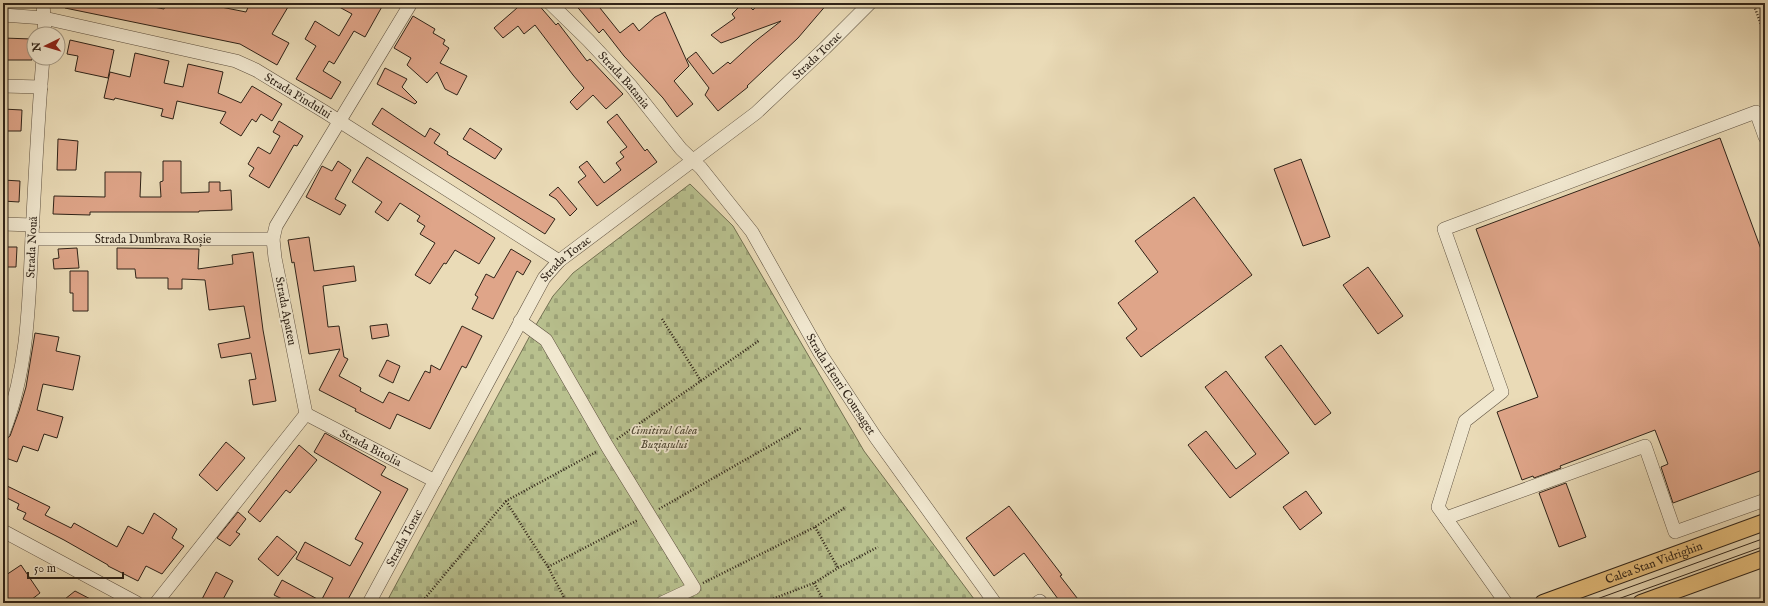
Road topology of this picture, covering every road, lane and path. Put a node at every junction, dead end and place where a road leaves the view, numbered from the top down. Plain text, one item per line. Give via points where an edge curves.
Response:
1 (43, 3) edge
2 (411, 3) edge
3 (550, 3) edge
4 (870, 3) edge
5 (1753, 3) edge
6 (3, 15) edge
7 (44, 18) junction
8 (44, 26) edge
9 (1765, 35) edge
10 (42, 66) edge
11 (3, 86) edge
12 (40, 88) junction
13 (340, 122) junction
14 (1765, 137) edge
15 (693, 161) junction
16 (3, 224) edge
17 (32, 225) junction
18 (32, 239) junction
19 (273, 240) junction
20 (559, 261) junction
21 (662, 319) dead end
22 (520, 321) junction
23 (760, 340) dead end
24 (700, 381) junction
25 (306, 414) junction
26 (801, 428) dead end
27 (3, 433) edge
28 (607, 446) junction
29 (435, 481) junction
30 (1765, 500) edge
31 (506, 501) junction
32 (846, 507) dead end
33 (650, 514) junction
34 (1446, 518) junction
35 (1765, 522) edge
36 (815, 527) junction
37 (3, 531) edge
38 (878, 547) dead end
39 (1765, 558) edge
40 (548, 567) junction
41 (838, 568) junction
42 (814, 583) junction
43 (694, 588) junction
44 (137, 603) edge
45 (156, 603) edge
46 (369, 603) edge
47 (421, 603) edge
48 (568, 603) edge
49 (662, 603) edge
50 (762, 603) edge
51 (825, 603) edge
52 (995, 603) edge
53 (1037, 603) edge
54 (1041, 603) edge
55 (1506, 603) edge
56 (1543, 603) edge
57 (1641, 603) edge

1 - 7 street
2 - 13 street, Strada Apateu
3 - 15 street, Strada Batania via 631,86 681,150
4 - 15 street, Strada Torac via 756,113
5 - 9 path
6 - 7 street, Strada Pindului
7 - 8 street
7 - 13 street, Strada Pindului via 236,61 256,70
10 - 12 street, Strada Nouă
11 - 12 street
12 - 17 street, Strada Nouă
13 - 19 street, Strada Apateu via 276,226
13 - 20 street, Strada Pindului
14 - 34 street via 1756,112 1444,229 1502,392 1465,421 1438,507
15 - 20 street, Strada Torac
15 - 52 street, Strada Henri Coursaget via 752,232 824,359 876,438
16 - 17 street
17 - 18 street, Strada Nouă
18 - 19 street, Strada Dumbrava Roșie
18 - 27 street, Strada Nouă via 26,343 14,399
19 - 25 street, Strada Apateu
20 - 22 street, Strada Torac via 544,278
21 - 24 path
22 - 28 street via 546,340
22 - 29 street, Strada Torac
23 - 24 path
24 - 28 path
25 - 29 street, Strada Bitolia
25 - 45 street
26 - 33 path
28 - 31 path
28 - 33 street
29 - 46 street, Strada Torac
30 - 34 street via 1676,532 1645,446
31 - 40 path
31 - 47 path
32 - 36 path
33 - 40 path
33 - 43 street
34 - 55 street
35 - 56 main road, Calea Stan Vidrighin
36 - 41 path
36 - 43 path
37 - 44 street
38 - 41 path
39 - 57 main road
40 - 48 path
41 - 42 path
42 - 50 path
42 - 51 path
43 - 49 street
53 - 54 street

